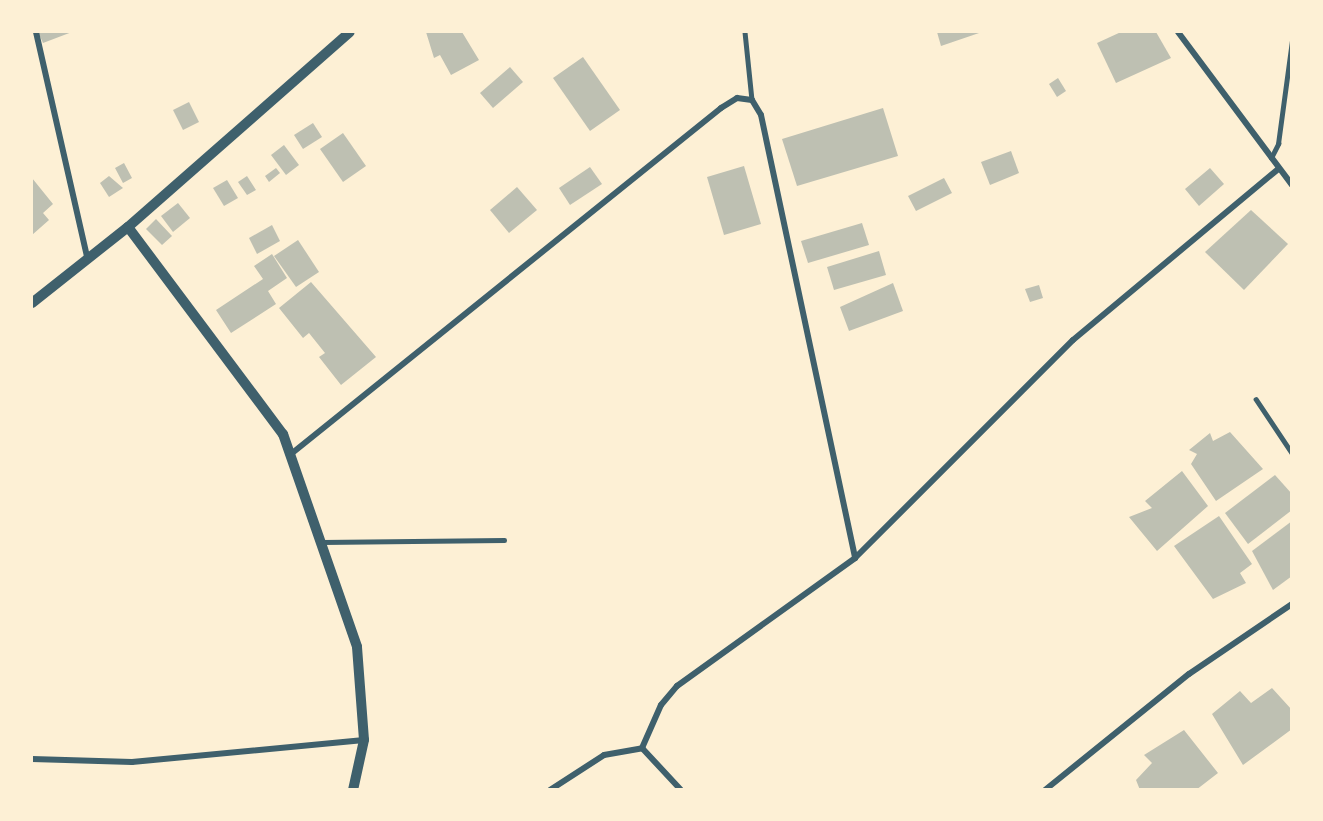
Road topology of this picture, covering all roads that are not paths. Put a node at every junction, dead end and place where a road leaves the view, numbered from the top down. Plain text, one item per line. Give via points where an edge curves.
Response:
1 (36, 32) edge
2 (350, 32) edge
3 (745, 32) edge
4 (1178, 32) edge
5 (1292, 41) edge
6 (752, 100) junction
7 (1271, 159) junction
8 (1278, 169) junction
9 (1292, 185) edge
10 (128, 227) junction
11 (87, 257) junction
12 (32, 303) edge
13 (1256, 399) dead end
14 (1292, 453) edge
15 (291, 454) junction
16 (504, 540) dead end
17 (322, 542) junction
18 (855, 558) junction
19 (1292, 604) edge
20 (364, 740) junction
21 (642, 748) junction
22 (32, 759) edge
23 (353, 789) edge
24 (550, 789) edge
25 (681, 789) edge
26 (1045, 789) edge

1 - 11 street
2 - 10 street
3 - 6 lane
4 - 7 street
5 - 7 lane via 1278,144
6 - 15 street via 737,98 721,108
6 - 18 street via 761,115
7 - 8 street
8 - 9 street
8 - 18 street via 1073,340
10 - 11 street
10 - 15 street via 283,434
11 - 12 street
13 - 14 lane
15 - 17 street
16 - 17 lane
17 - 20 street via 357,647
18 - 21 street via 677,686 661,705
19 - 26 street via 1189,674
20 - 22 street via 132,762
20 - 23 street
21 - 24 street via 603,755
21 - 25 street

